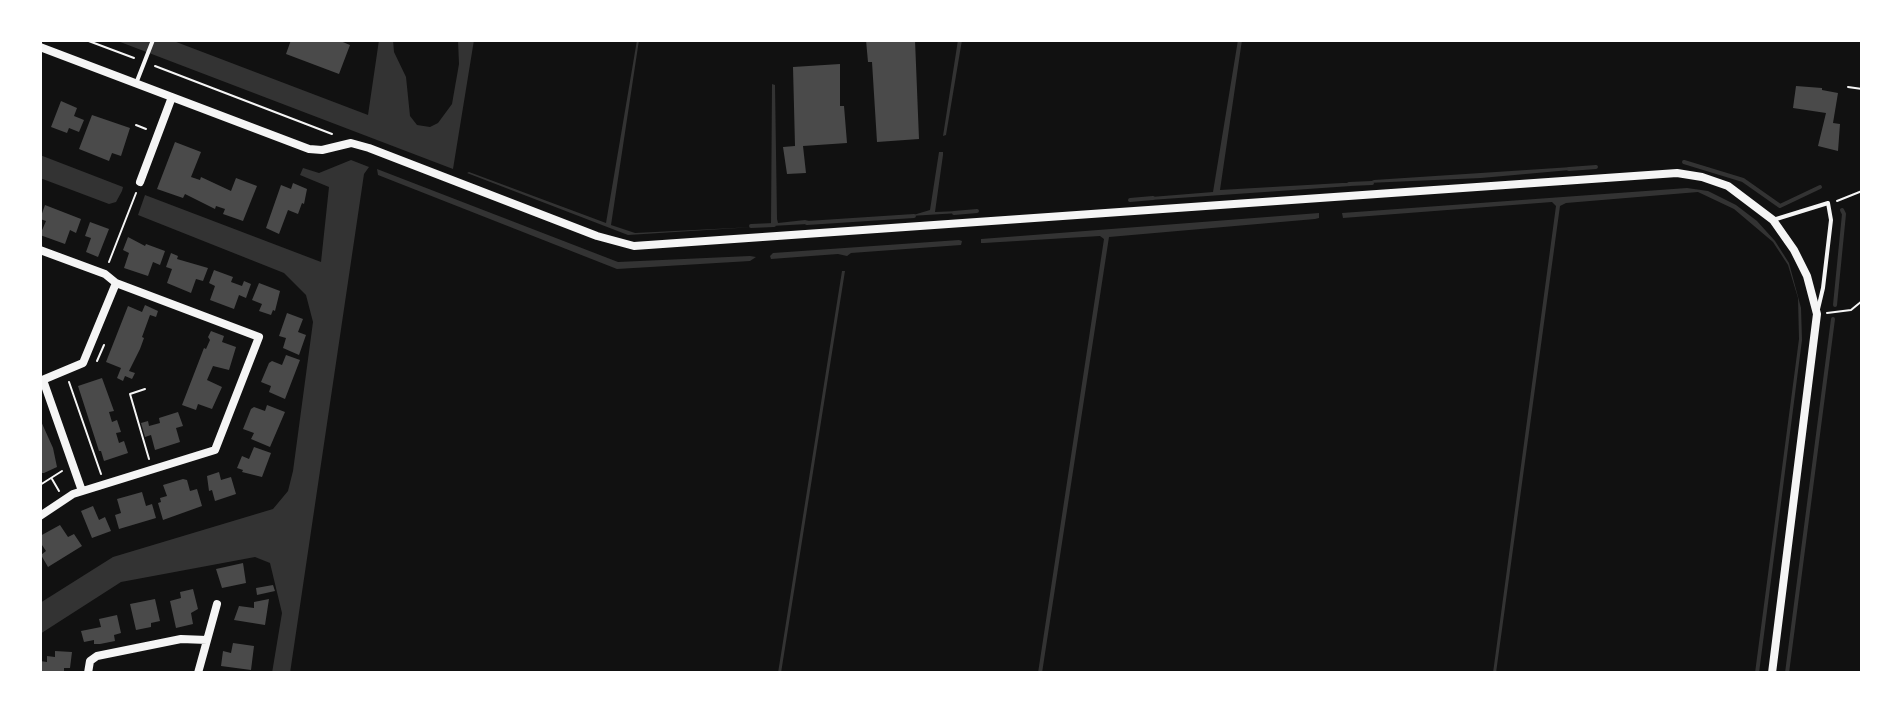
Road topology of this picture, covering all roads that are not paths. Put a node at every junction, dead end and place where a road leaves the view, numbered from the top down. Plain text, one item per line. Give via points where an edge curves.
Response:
1 (153, 40) edge
2 (40, 47) edge
3 (136, 84) junction
4 (172, 97) junction
5 (140, 182) road end
6 (1773, 220) junction
7 (40, 250) edge
8 (116, 283) junction
9 (1817, 314) junction
10 (42, 381) edge
11 (82, 491) junction
12 (40, 516) edge
13 (217, 604) dead end
14 (207, 640) junction
15 (88, 673) edge
16 (198, 673) edge
17 (1772, 673) edge

1 - 3 lane
2 - 3 street
3 - 4 street
4 - 5 street
4 - 6 street via 309,149 351,143 369,148 634,246 1677,173 1728,186
6 - 9 street via 1807,276
6 - 9 lane via 1828,203 1831,220
7 - 8 street
8 - 10 street via 83,363
8 - 11 street via 259,337 215,450
9 - 17 street
10 - 11 street
11 - 12 street
13 - 14 street
14 - 15 street via 181,639 97,656
14 - 16 street

